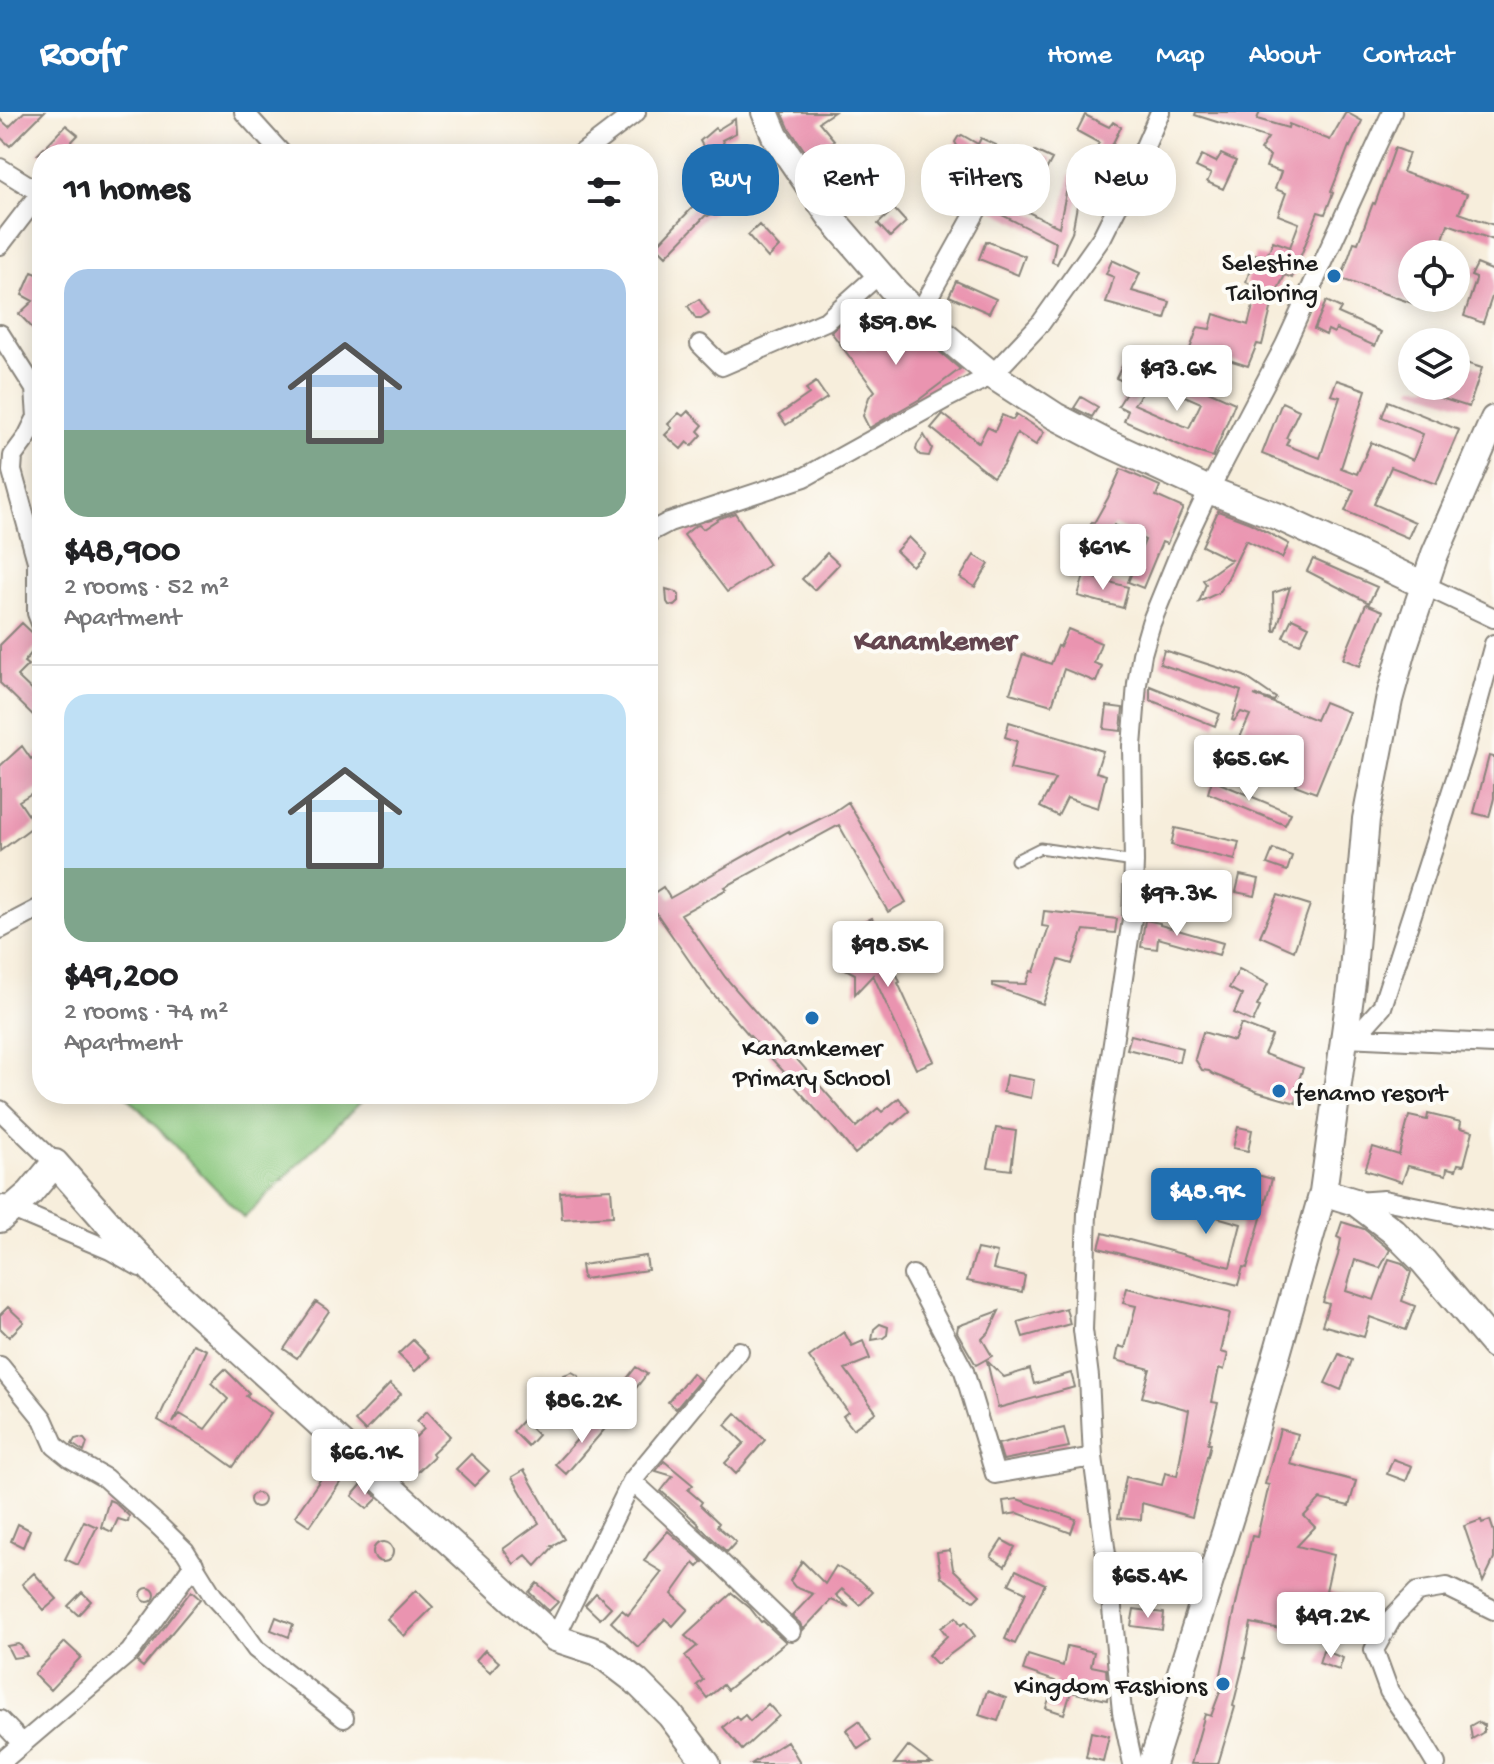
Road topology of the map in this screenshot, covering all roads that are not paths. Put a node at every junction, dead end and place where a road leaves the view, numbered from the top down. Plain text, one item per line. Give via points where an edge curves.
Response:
1 (244, 112) edge
2 (636, 112) edge
3 (765, 112) edge
4 (1160, 112) edge
5 (1392, 112) edge
6 (273, 144) edge
7 (594, 144) edge
8 (0, 168) edge
9 (32, 188) edge
10 (32, 204) edge
11 (974, 216) edge
12 (0, 245) edge
13 (879, 274) junction
14 (919, 314) junction
15 (0, 334) edge
16 (700, 344) dead end
17 (992, 375) junction
18 (32, 384) edge
19 (1494, 419) edge
20 (32, 427) edge
21 (1209, 490) junction
22 (658, 528) edge
23 (32, 543) edge
24 (1424, 585) junction
25 (1494, 618) edge
26 (1494, 644) edge
27 (1016, 860) dead end
28 (1134, 862) junction
29 (32, 912) edge
30 (0, 929) edge
31 (1345, 1037) junction
32 (1494, 1044) edge
33 (0, 1110) edge
34 (55, 1163) junction
35 (1323, 1192) junction
36 (1355, 1202) junction
37 (4, 1211) edge
38 (1494, 1222) edge
39 (913, 1275) dead end
40 (162, 1280) junction
41 (1494, 1345) edge
42 (739, 1351) dead end
43 (0, 1366) edge
44 (1093, 1457) junction
45 (632, 1481) junction
46 (194, 1564) junction
47 (1494, 1610) edge
48 (791, 1631) dead end
49 (555, 1638) junction
50 (344, 1718) dead end
51 (0, 1720) edge
52 (22, 1743) junction
53 (0, 1763) edge
54 (707, 1764) edge
55 (1133, 1764) edge
56 (1152, 1764) edge
57 (1436, 1764) edge

1 - 6 street
2 - 7 street
3 - 13 street via 775,136 832,219
4 - 17 street via 1102,237 1041,323
5 - 21 street via 1285,345
8 - 9 street
10 - 12 street
11 - 14 street
13 - 14 street
13 - 16 street via 826,321 722,366
14 - 17 street
15 - 18 street
17 - 21 street via 1055,416
17 - 22 street via 805,477
19 - 24 street
20 - 23 street via 13,456 12,471
21 - 24 street
21 - 28 street via 1164,587 1142,654 1132,746
24 - 25 street
24 - 31 street via 1389,700 1370,791
26 - 31 street via 1382,1007 1365,1026
27 - 28 lane via 1040,848
28 - 44 street via 1129,943 1087,1213 1083,1330
29 - 30 street
31 - 32 street
31 - 35 street
33 - 34 street
34 - 37 street via 30,1193
34 - 40 street
35 - 36 street
35 - 56 street via 1233,1508
36 - 38 street via 1384,1200
36 - 41 street via 1423,1261
37 - 40 street via 110,1250
39 - 44 street via 964,1371 995,1474
40 - 49 street
42 - 45 street
43 - 46 street via 43,1419 55,1446 105,1478
44 - 55 street via 1122,1712
45 - 48 street
45 - 49 street
46 - 50 street via 256,1649
46 - 52 street via 130,1652
47 - 57 street via 1447,1587 1417,1592 1392,1618 1374,1650 1389,1691
49 - 54 street via 598,1652 636,1681
51 - 52 street
52 - 53 street

